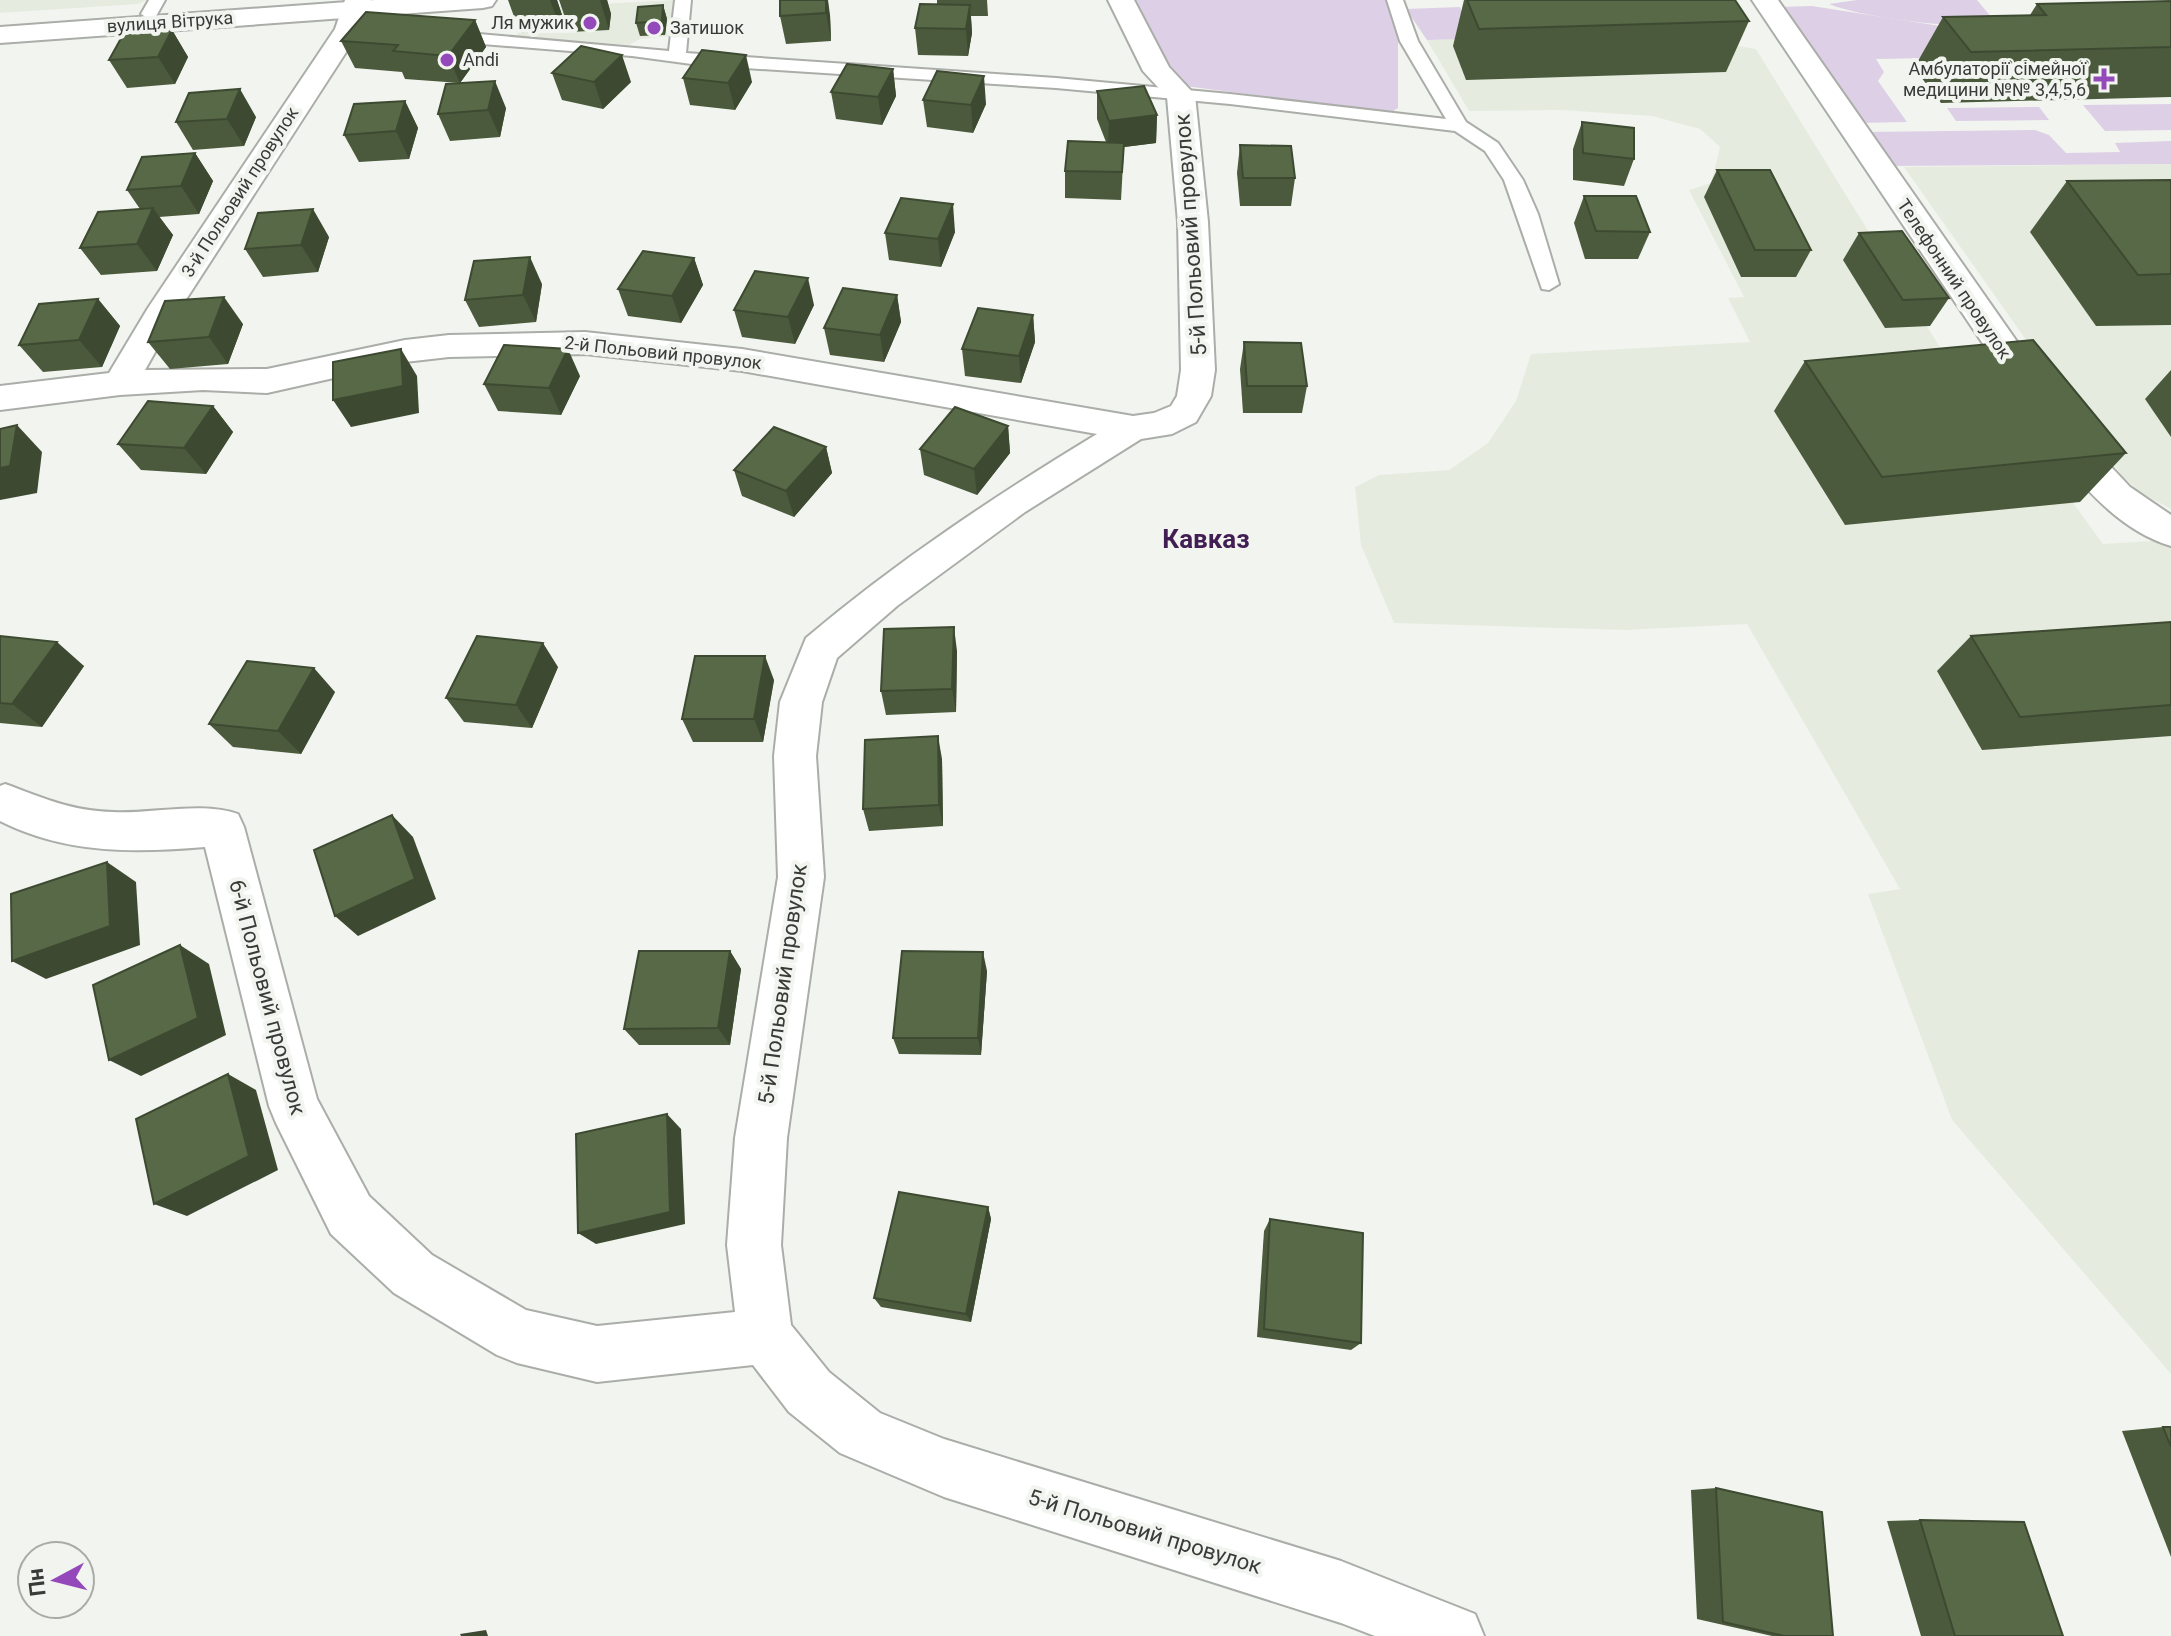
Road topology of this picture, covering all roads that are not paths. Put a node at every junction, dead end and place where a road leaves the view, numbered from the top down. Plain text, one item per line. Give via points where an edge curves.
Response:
1 (483, 0) edge
2 (683, 0) edge
3 (1121, 0) edge
4 (1395, 0) edge
5 (1765, 0) edge
6 (153, 7) edge
7 (353, 13) edge
8 (0, 25) edge
9 (0, 35) edge
10 (433, 36) edge
11 (677, 56) junction
12 (1181, 95) junction
13 (1459, 126) junction
14 (1549, 284) dead end
15 (120, 383) junction
16 (0, 398) edge
17 (1133, 428) junction
18 (2171, 532) edge
19 (2, 802) edge
20 (765, 1336) junction
21 (1453, 1636) edge

1 - 7 street, вулиця Вітрука
2 - 11 lane
3 - 12 street, 5-й Польовий провулок via 1157,71
4 - 13 lane via 1409,41
5 - 18 street, Телефонний провулок via 2072,448 2144,519
6 - 7 street, вулиця Вітрука
6 - 8 street, вулиця Вітрука
7 - 9 street, вулиця Вітрука
7 - 15 street, 3-й Польовий провулок
10 - 11 lane
11 - 12 lane
12 - 13 lane
12 - 17 street, 5-й Польовий провулок via 1193,222 1198,370 1194,396 1184,414 1160,425
13 - 14 lane via 1496,152 1517,191
15 - 16 street, 2-й Польовий провулок
15 - 17 street, 2-й Польовий провулок via 267,381 405,351 585,343 742,360
17 - 20 street, 5-й Польовий провулок via 953,544 820,649 801,702 796,742 801,877 761,1138 754,1245
19 - 20 street, 6-й Польовий провулок via 55,823 118,834 222,827 294,1106 350,1215 413,1274 517,1335 597,1354
20 - 21 street, 5-й Польовий провулок via 809,1392 860,1433 944,1468 1341,1592

